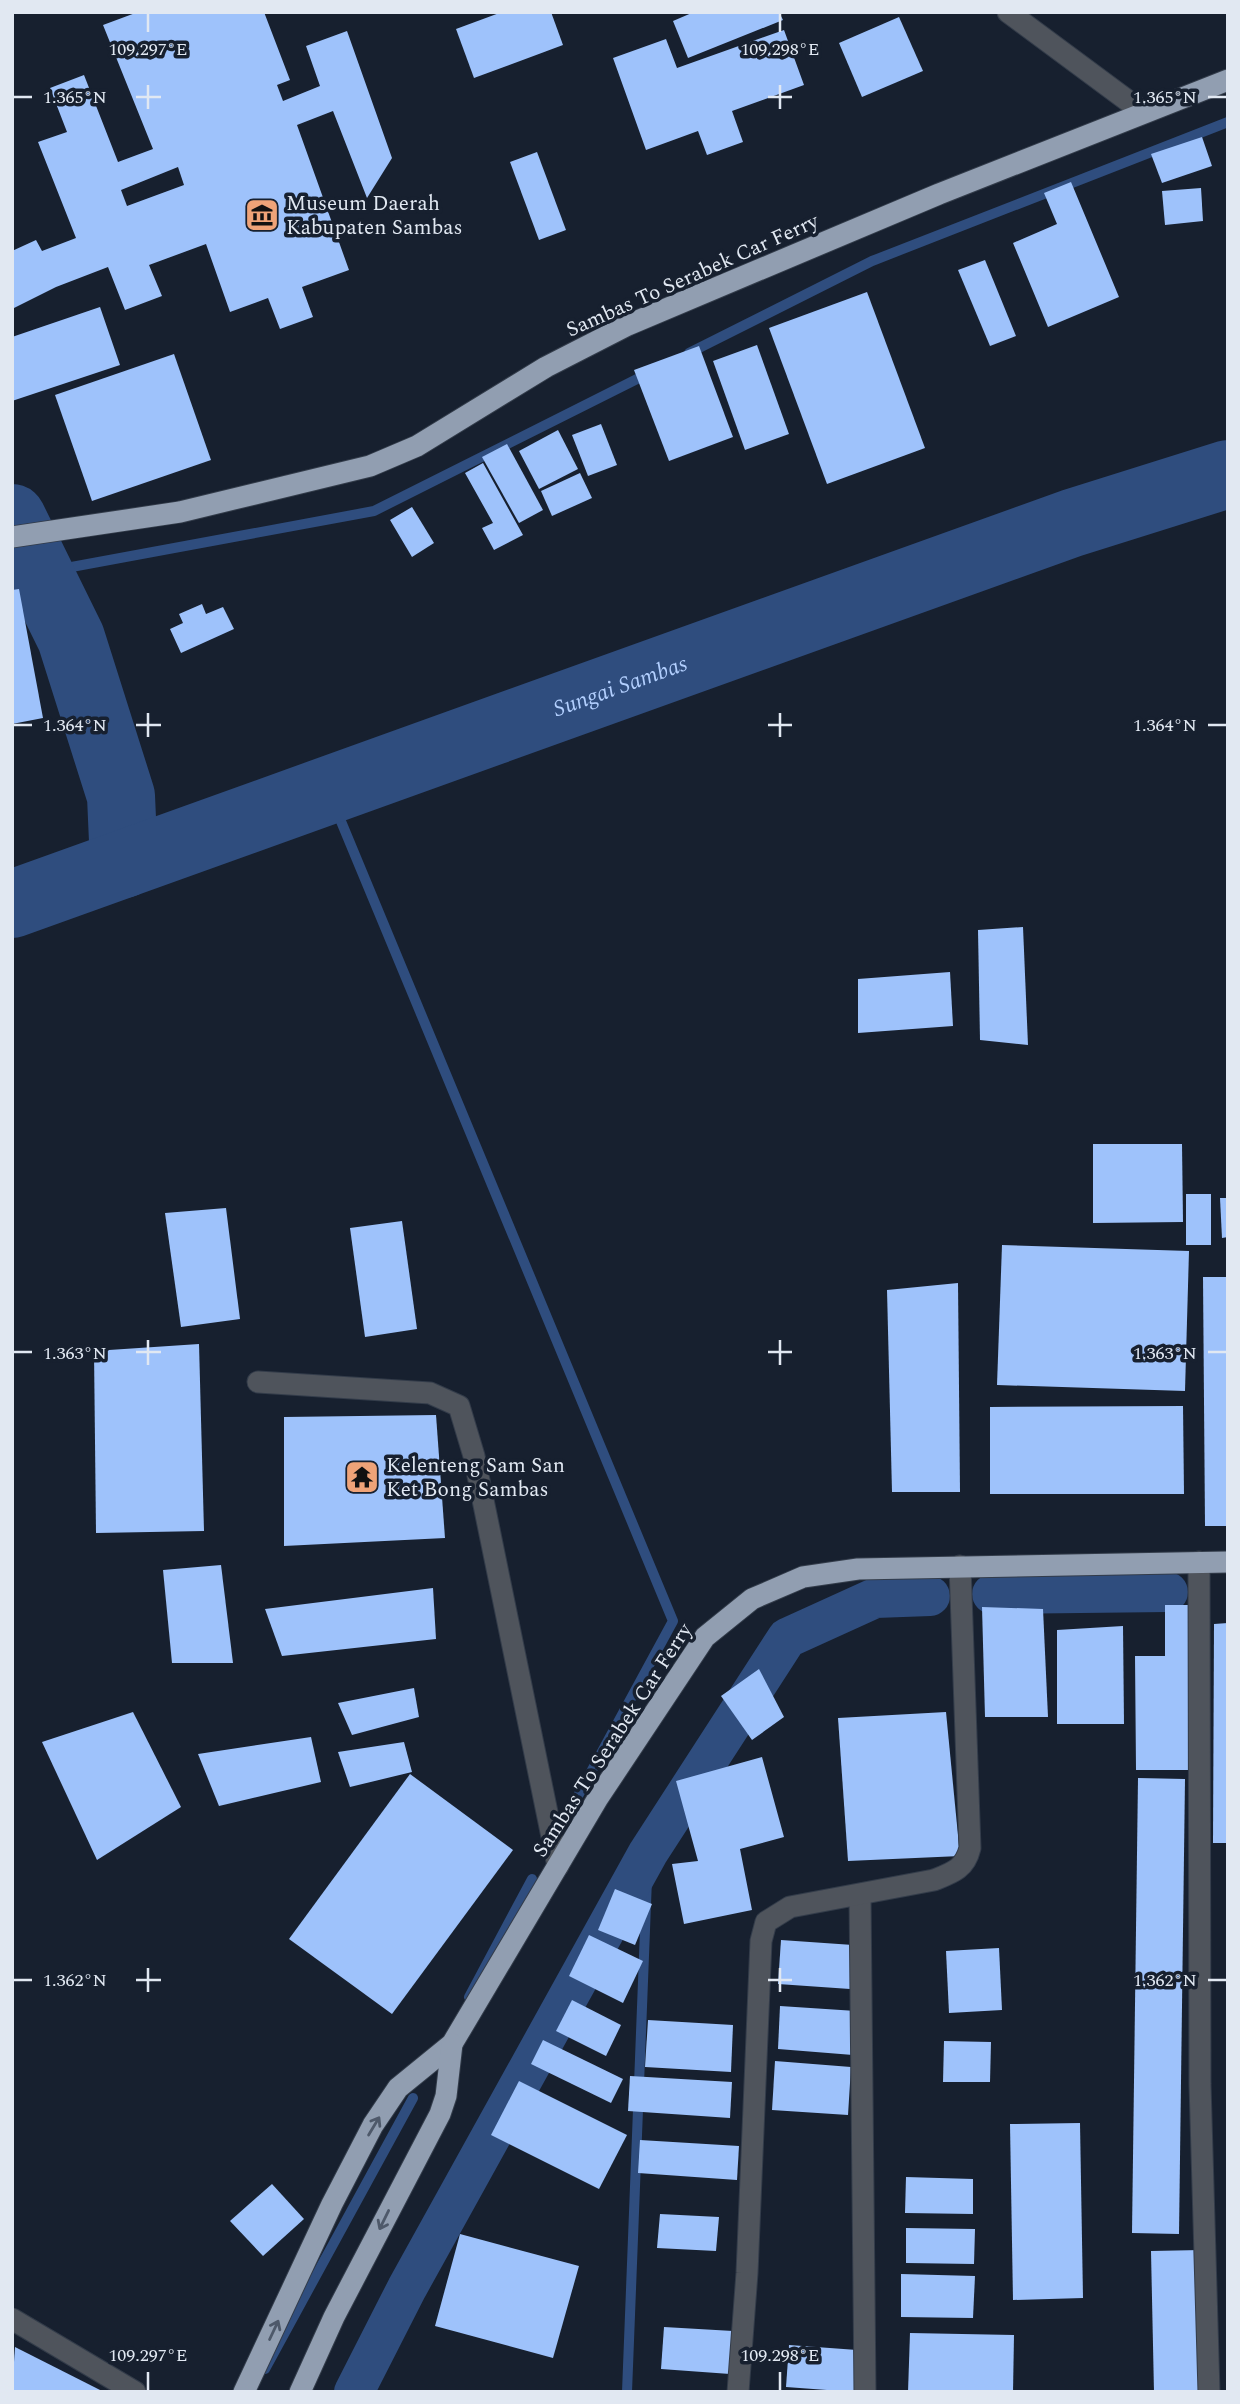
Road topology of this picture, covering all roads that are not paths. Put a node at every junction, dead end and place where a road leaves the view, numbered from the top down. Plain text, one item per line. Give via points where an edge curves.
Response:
1 (1008, 12) edge
2 (1228, 80) edge
3 (1143, 112) junction
4 (12, 537) edge
5 (258, 1382) dead end
6 (1199, 1562) junction
7 (1228, 1562) edge
8 (960, 1566) junction
9 (558, 1866) junction
10 (860, 1895) junction
11 (452, 2044) junction
12 (12, 2319) edge
13 (135, 2392) edge
14 (244, 2392) edge
15 (300, 2392) edge
16 (738, 2392) edge
17 (865, 2392) edge
18 (1209, 2392) edge

1 - 3 street
2 - 3 highway, Sambas To Serabek Car Ferry
3 - 4 highway, Sambas To Serabek Car Ferry via 628,325 546,367 417,446 370,466 180,512
5 - 9 street via 430,1393 459,1406 474,1456
6 - 7 highway, Sambas To Serabek Car Ferry
6 - 8 highway, Sambas To Serabek Car Ferry
6 - 18 street via 1200,2084
8 - 9 highway, Sambas To Serabek Car Ferry via 858,1569 803,1577 752,1599 705,1637
8 - 10 street via 967,1859 954,1873
9 - 11 highway, Sambas To Serabek Car Ferry
10 - 16 street via 790,1907 766,1922 761,1941
10 - 17 street
14 -> 11 highway via 373,2125 398,2088
11 -> 15 highway via 440,2114
12 - 13 street

